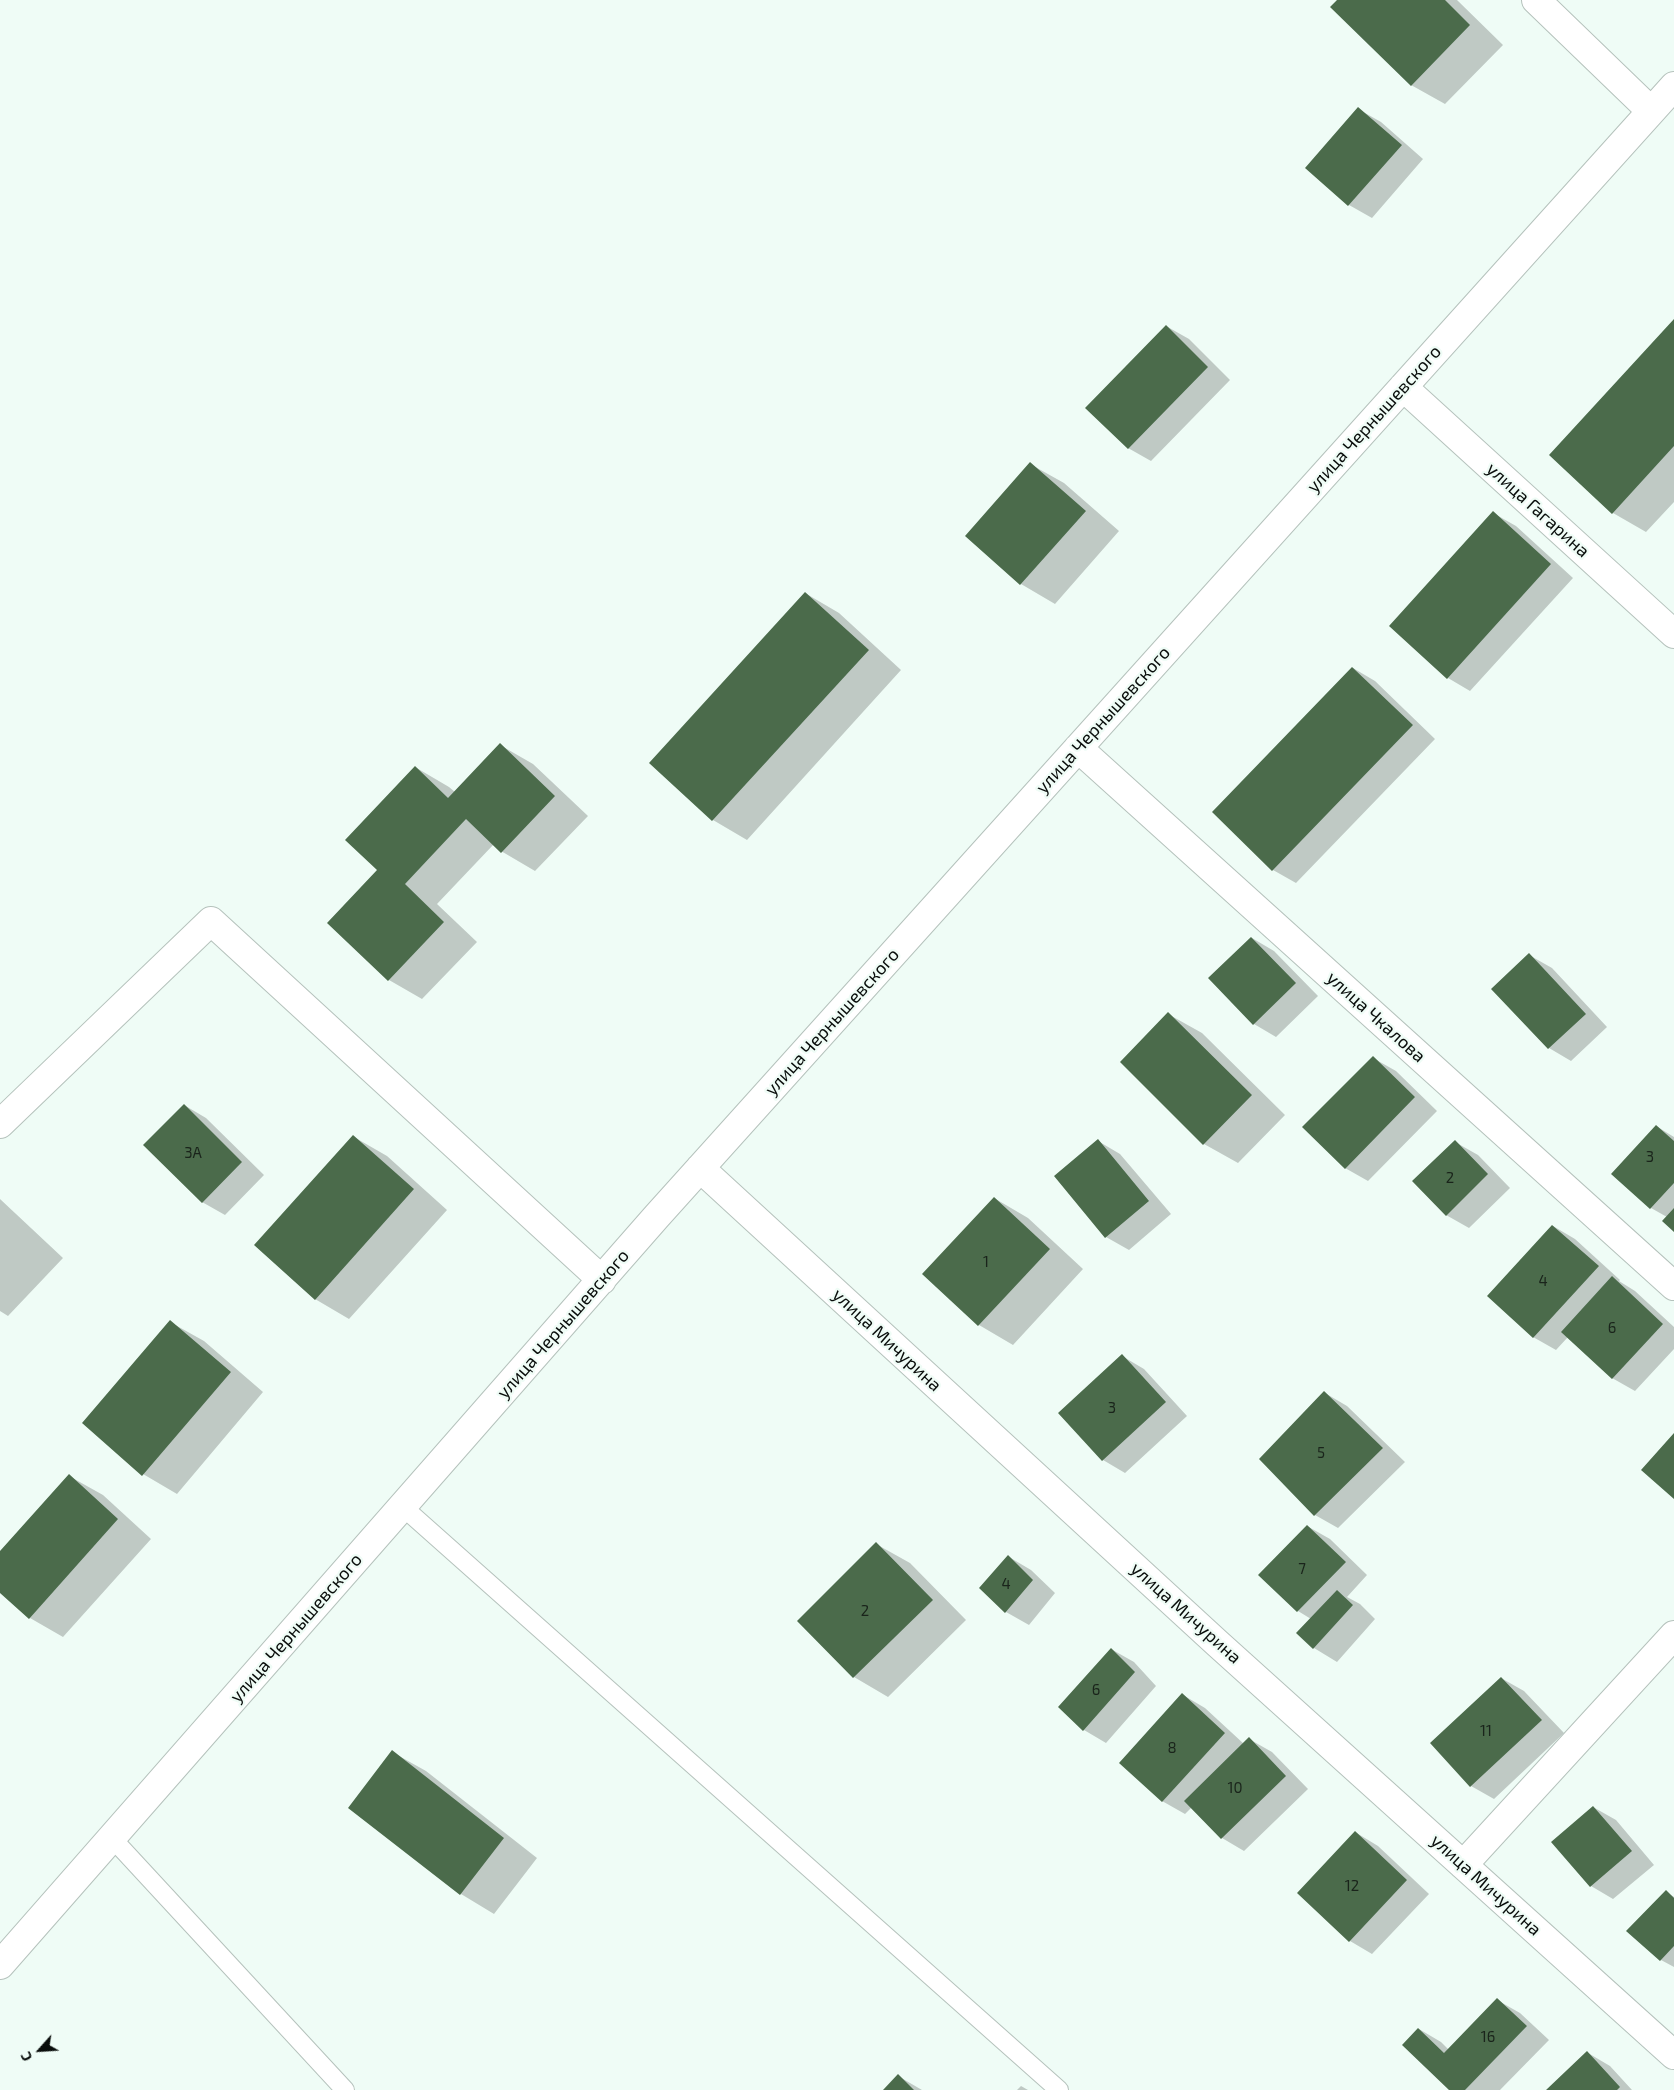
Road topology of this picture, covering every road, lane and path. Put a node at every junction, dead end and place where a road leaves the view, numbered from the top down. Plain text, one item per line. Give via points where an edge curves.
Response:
1 (1536, 0) edge
2 (1674, 86) edge
3 (1651, 111) junction
4 (1403, 387) junction
5 (1674, 634) edge
6 (1078, 748) junction
7 (0, 1124) edge
8 (700, 1168) junction
9 (602, 1280) junction
10 (1674, 1286) edge
11 (403, 1507) junction
12 (1674, 1635) edge
13 (112, 1838) junction
14 (1463, 1865) junction
15 (3, 1955) edge
16 (1674, 2055) edge
17 (345, 2090) edge
18 (1059, 2090) edge

1 - 3 street
2 - 3 street, улица Чернышевского
3 - 4 street, улица Чернышевского
4 - 5 street, улица Гагарина
4 - 6 street, улица Чернышевского
6 - 8 street, улица Чернышевского
6 - 10 street, улица Чкалова
7 - 9 street via 211,921
8 - 9 street, улица Чернышевского
8 - 14 street, улица Мичурина
9 - 11 street, улица Чернышевского
11 - 13 street, улица Чернышевского
11 - 18 lane
12 - 14 street
13 - 15 street, улица Чернышевского
13 - 17 lane
14 - 16 street, улица Мичурина

